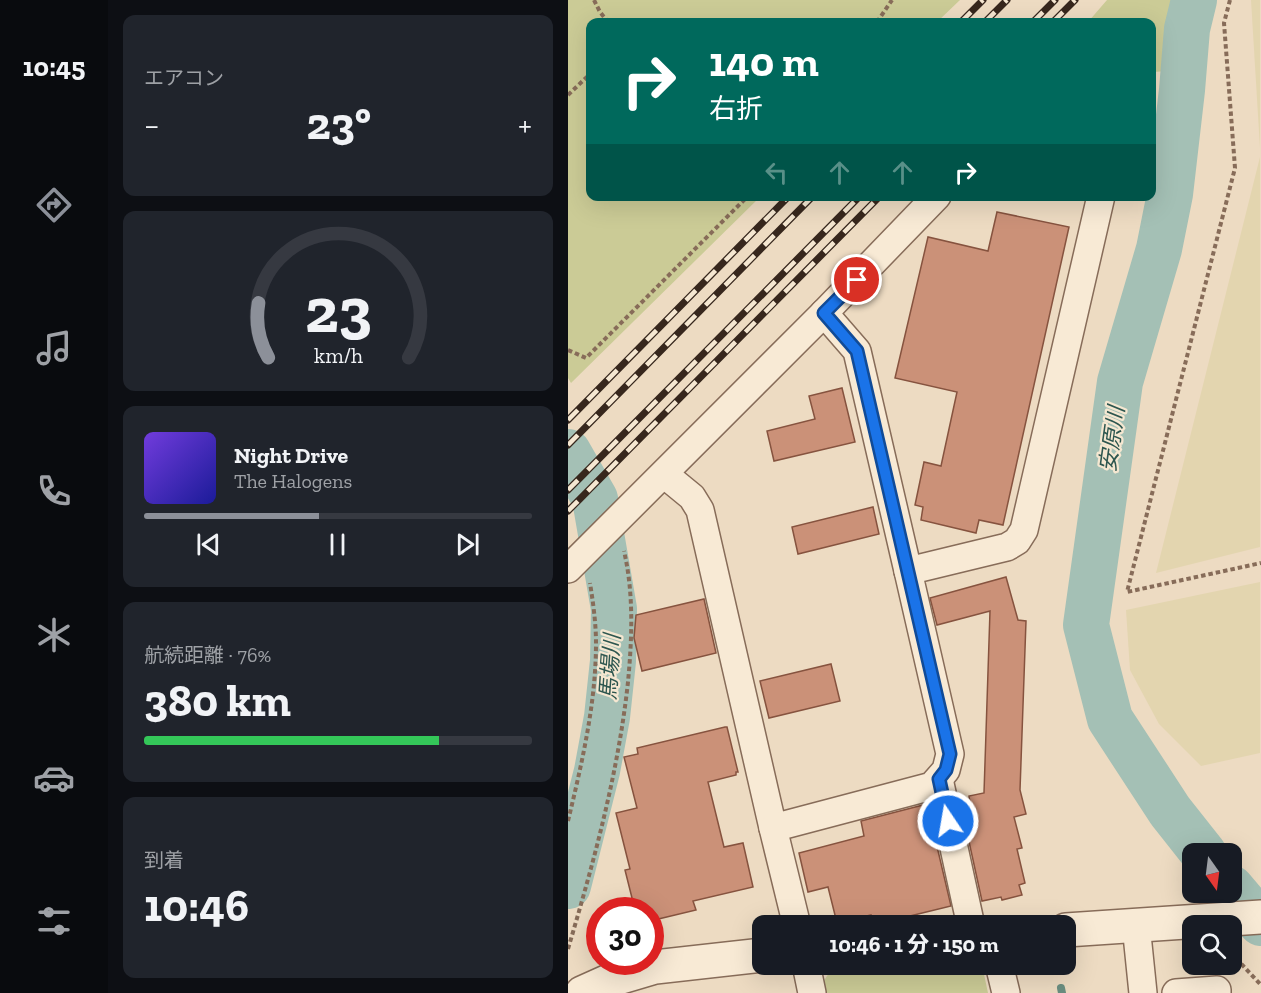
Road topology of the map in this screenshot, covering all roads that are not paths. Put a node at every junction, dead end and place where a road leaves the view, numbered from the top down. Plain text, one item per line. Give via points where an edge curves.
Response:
1 (932, 201) edge
2 (1100, 201) edge
3 (824, 313) junction
4 (664, 474) junction
5 (579, 558) edge
6 (908, 571) junction
7 (939, 779) junction
8 (773, 828) junction
9 (794, 915) edge
10 (969, 915) edge
11 (1261, 917) edge
12 (1136, 925) junction
13 (1076, 929) edge
14 (752, 956) edge
15 (808, 975) edge
16 (1002, 975) edge
17 (582, 993) edge
18 (812, 993) edge
19 (1006, 993) edge
20 (1143, 993) edge
21 (1176, 993) edge
22 (1217, 993) edge

1 - 3 street
2 - 6 street via 1024,530 1007,547
3 - 4 street
3 - 6 street via 857,351
4 - 5 street
4 - 8 street via 692,497 700,510
6 - 7 street via 950,754
7 - 8 street via 932,786
7 - 10 street
8 - 9 street
11 - 12 street
12 - 13 street
12 - 20 street
14 - 17 street via 655,967
15 - 18 street
16 - 19 street
21 - 22 street

